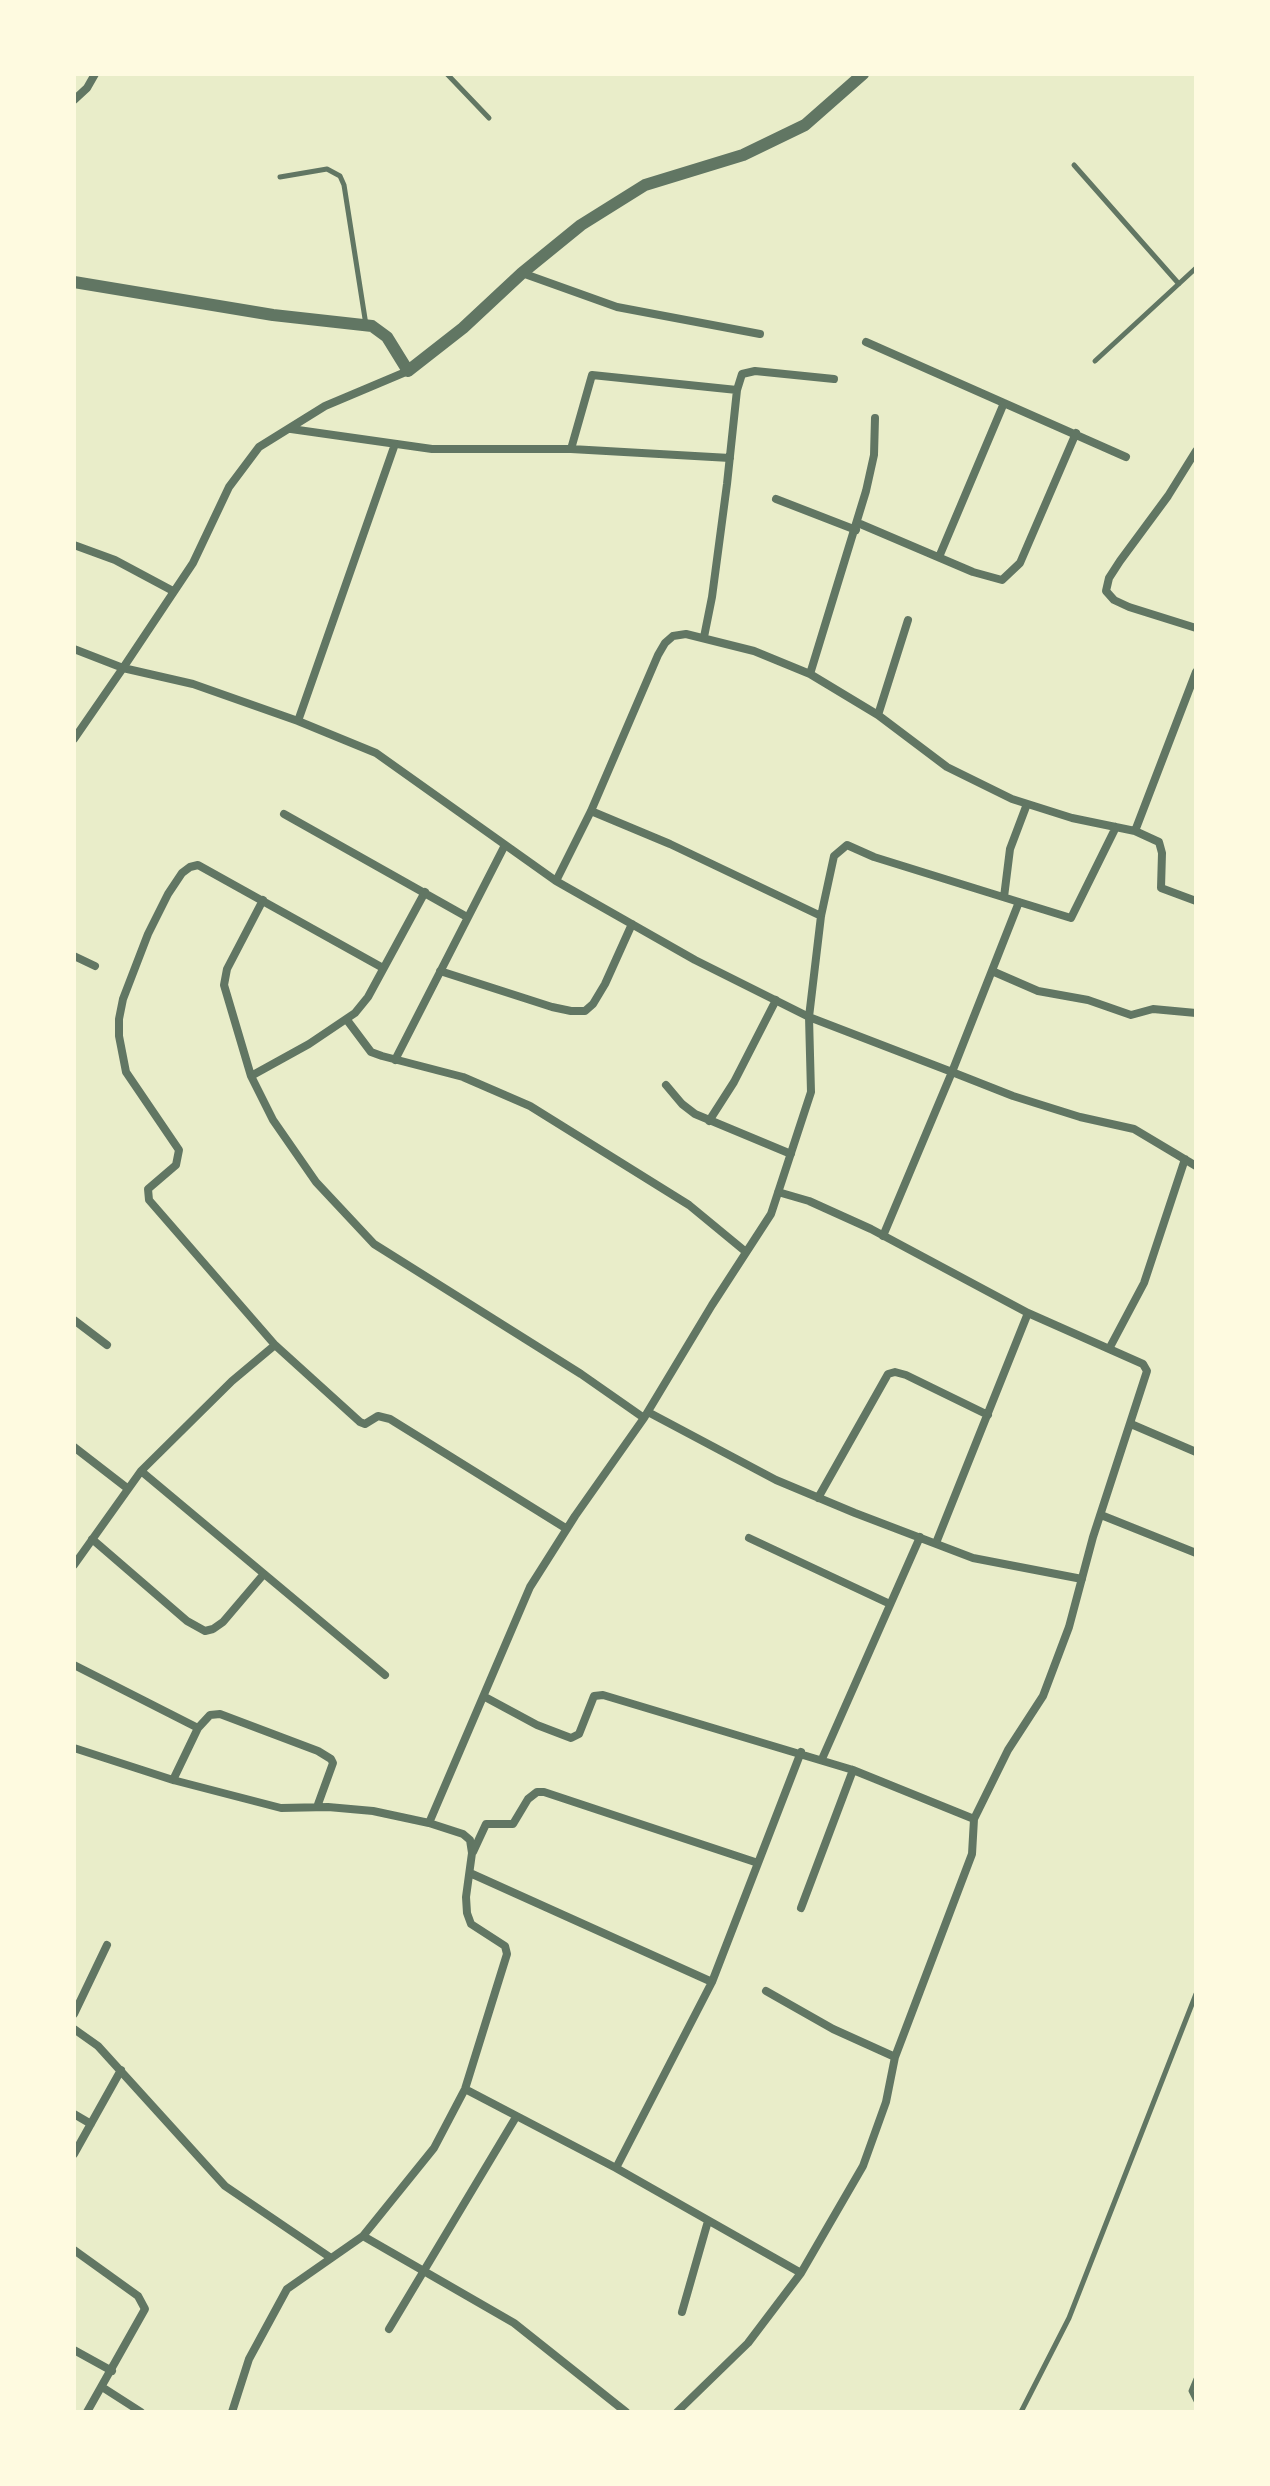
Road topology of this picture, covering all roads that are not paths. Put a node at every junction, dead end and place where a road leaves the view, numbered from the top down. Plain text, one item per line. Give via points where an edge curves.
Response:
1 (95, 74) edge
2 (447, 74) edge
3 (863, 74) edge
4 (74, 100) edge
5 (489, 118) dead end
6 (1074, 165) dead end
7 (280, 177) dead end
8 (1196, 268) edge
9 (522, 273) junction
10 (74, 282) edge
11 (1179, 284) junction
12 (366, 325) junction
13 (760, 334) dead end
14 (866, 342) dead end
15 (1095, 361) dead end
16 (408, 371) junction
17 (834, 379) dead end
18 (737, 390) junction
19 (1004, 403) junction
20 (875, 418) dead end
21 (290, 429) junction
22 (1076, 433) junction
23 (395, 444) junction
24 (571, 449) junction
25 (1196, 451) edge
26 (1126, 457) dead end
27 (730, 458) junction
28 (776, 499) dead end
29 (857, 526) junction
30 (74, 545) edge
31 (939, 557) junction
32 (173, 591) junction
33 (908, 620) dead end
34 (1196, 628) edge
35 (704, 637) junction
36 (74, 649) edge
37 (123, 668) junction
38 (1196, 672) edge
39 (810, 674) junction
40 (878, 715) junction
41 (298, 721) junction
42 (74, 739) edge
43 (1027, 804) junction
44 (591, 811) junction
45 (284, 814) dead end
46 (1116, 827) junction
47 (1135, 831) junction
48 (505, 845) junction
49 (556, 881) junction
50 (425, 892) junction
51 (1004, 897) junction
52 (263, 900) junction
53 (1196, 901) edge
54 (1019, 902) junction
55 (821, 916) junction
56 (467, 917) junction
57 (632, 924) junction
58 (74, 956) edge
59 (95, 966) dead end
60 (383, 968) junction
61 (440, 971) junction
62 (992, 971) junction
63 (776, 1000) junction
64 (1196, 1013) edge
65 (809, 1017) junction
66 (347, 1020) junction
67 (395, 1060) junction
68 (952, 1072) junction
69 (251, 1076) junction
70 (666, 1085) dead end
71 (709, 1121) junction
72 (791, 1154) junction
73 (1185, 1159) junction
74 (1196, 1166) edge
75 (778, 1192) junction
76 (883, 1236) junction
77 (746, 1252) junction
78 (1028, 1313) junction
79 (74, 1320) edge
80 (107, 1345) dead end
81 (275, 1345) junction
82 (1109, 1349) junction
83 (646, 1415) junction
84 (988, 1415) junction
85 (1131, 1424) junction
86 (74, 1447) edge
87 (1196, 1452) edge
88 (141, 1471) junction
89 (127, 1488) junction
90 (818, 1498) junction
91 (1101, 1515) junction
92 (567, 1529) junction
93 (920, 1537) junction
94 (749, 1538) dead end
95 (92, 1539) junction
96 (936, 1543) junction
97 (1196, 1553) edge
98 (74, 1565) edge
99 (263, 1575) junction
100 (1082, 1579) junction
101 (890, 1604) junction
102 (74, 1665) edge
103 (385, 1675) dead end
104 (485, 1697) junction
105 (198, 1728) junction
106 (74, 1748) edge
107 (801, 1752) junction
108 (822, 1759) junction
109 (853, 1770) junction
110 (173, 1780) junction
111 (317, 1807) junction
112 (974, 1819) junction
113 (429, 1823) junction
114 (472, 1853) junction
115 (758, 1863) junction
116 (470, 1873) junction
117 (801, 1908) dead end
118 (107, 1945) dead end
119 (712, 1982) junction
120 (766, 1991) dead end
121 (1196, 1994) edge
122 (74, 2014) edge
123 (74, 2029) edge
124 (895, 2057) junction
125 (121, 2070) junction
126 (465, 2089) junction
127 (74, 2114) edge
128 (516, 2117) junction
129 (91, 2124) junction
130 (74, 2154) edge
131 (616, 2168) junction
132 (708, 2221) junction
133 (363, 2236) junction
134 (74, 2250) edge
135 (331, 2258) junction
136 (424, 2271) junction
137 (801, 2273) junction
138 (682, 2312) dead end
139 (389, 2329) dead end
140 (74, 2350) edge
141 (112, 2371) junction
142 (1196, 2379) edge
143 (102, 2387) junction
144 (1196, 2401) edge
145 (87, 2412) edge
146 (141, 2412) edge
147 (232, 2412) edge
148 (626, 2412) edge
149 (677, 2412) edge
150 (1021, 2412) edge

1 - 4 street
2 - 5 lane
3 - 9 street via 805,125 743,155 645,185 581,225
6 - 11 lane
7 - 12 lane via 327,169 340,176
8 - 11 lane
9 - 13 street via 617,307
9 - 16 street
10 - 12 street
11 - 15 lane
12 - 16 street via 387,337
14 - 19 street
16 - 21 street via 325,406
17 - 18 street via 746,372
18 - 24 street via 592,375
18 - 27 street
19 - 22 street
19 - 31 street
20 - 29 street via 874,455
21 - 23 street
21 - 32 street via 259,447 237,477
22 - 26 street
22 - 31 street via 1020,563 1009,575 990,578
23 - 24 street
23 - 41 street
24 - 27 street
25 - 34 street via 1109,578 1106,591 1129,607
27 - 35 street
28 - 29 street
29 - 31 street
29 - 39 street
30 - 32 street
32 - 37 street
33 - 40 street
35 - 39 street
35 - 44 street via 686,634 665,643
36 - 37 street
37 - 41 street via 193,684
37 - 42 street
38 - 47 street
39 - 40 street
40 - 43 street via 947,767
41 - 48 street via 376,753
43 - 46 street
43 - 51 street via 1010,849
44 - 49 street
44 - 55 street
45 - 50 street
46 - 47 street
46 - 54 street via 1071,918
47 - 53 street via 1159,842 1161,888
48 - 49 street
48 - 56 street
49 - 57 street
50 - 56 street
50 - 60 street
51 - 54 street
51 - 55 street via 847,845 834,856
52 - 60 street
52 - 69 street via 224,985
52 - 81 street via 198,865 182,873 148,934 123,999 119,1036 126,1072 179,1150 176,1165 148,1189 149,1200
54 - 62 street
55 - 65 street
56 - 61 street
57 - 61 street via 605,984 585,1011 552,1007
57 - 63 street
58 - 59 street
60 - 66 street via 368,997
61 - 67 street
62 - 64 street via 1038,991 1131,1015 1153,1009
62 - 68 street
63 - 65 street
63 - 71 street
65 - 68 street
65 - 72 street via 811,1092
66 - 67 street via 371,1052
66 - 69 street
67 - 77 street via 463,1077 530,1106 689,1205
68 - 73 street via 1013,1096 1134,1129
68 - 76 street
69 - 83 street via 273,1120 316,1182 374,1244
70 - 71 street via 682,1104
71 - 72 street
72 - 75 street
73 - 74 street
73 - 82 street via 1144,1283
75 - 76 street
75 - 77 street via 771,1214
76 - 78 street
77 - 83 street
78 - 82 street
78 - 84 street
79 - 80 street
81 - 88 street
81 - 92 street via 360,1422 378,1416 390,1419
82 - 85 street via 1146,1366
83 - 90 street
83 - 92 street
84 - 90 street via 906,1375 888,1374
84 - 96 street
85 - 87 street
85 - 91 street
86 - 89 street
88 - 89 street
88 - 99 street
89 - 95 street
90 - 93 street
91 - 97 street
91 - 100 street
92 - 104 street via 530,1587
93 - 96 street
93 - 101 street
94 - 101 street
95 - 98 street
95 - 99 street via 205,1631 223,1622
96 - 100 street via 973,1558
99 - 103 street
100 - 112 street via 1043,1696 1008,1750
101 - 108 street
102 - 105 street
104 - 107 street via 571,1738 579,1734 594,1696 603,1695
104 - 113 street
105 - 110 street
105 - 111 street via 210,1715 220,1714 327,1756 333,1763
106 - 110 street
107 - 108 street
107 - 115 street
108 - 109 street
109 - 112 street
109 - 117 street
110 - 111 street via 281,1808
111 - 113 street
112 - 124 street via 972,1854
113 - 114 street via 463,1834
114 - 115 street via 486,1824 513,1824 528,1799 544,1792
114 - 116 street
115 - 119 street
116 - 119 street
116 - 126 street via 466,1897 471,1924 505,1946 507,1954
118 - 122 street
119 - 131 street
120 - 124 street
121 - 150 lane via 1069,2318
123 - 125 street
124 - 137 street via 886,2102 863,2166
125 - 129 street
125 - 135 street via 225,2186
126 - 128 street
126 - 133 street via 434,2148
127 - 129 street
128 - 131 street
128 - 136 street
129 - 130 street
131 - 132 street
132 - 137 street
132 - 138 street
133 - 135 street
133 - 136 street
134 - 141 street via 143,2302 141,2318
135 - 147 street via 287,2289 249,2359
136 - 139 street
136 - 148 street via 514,2323
137 - 149 street via 748,2343
140 - 141 street
141 - 143 street
142 - 144 lane via 1191,2391
143 - 145 street
143 - 146 street

